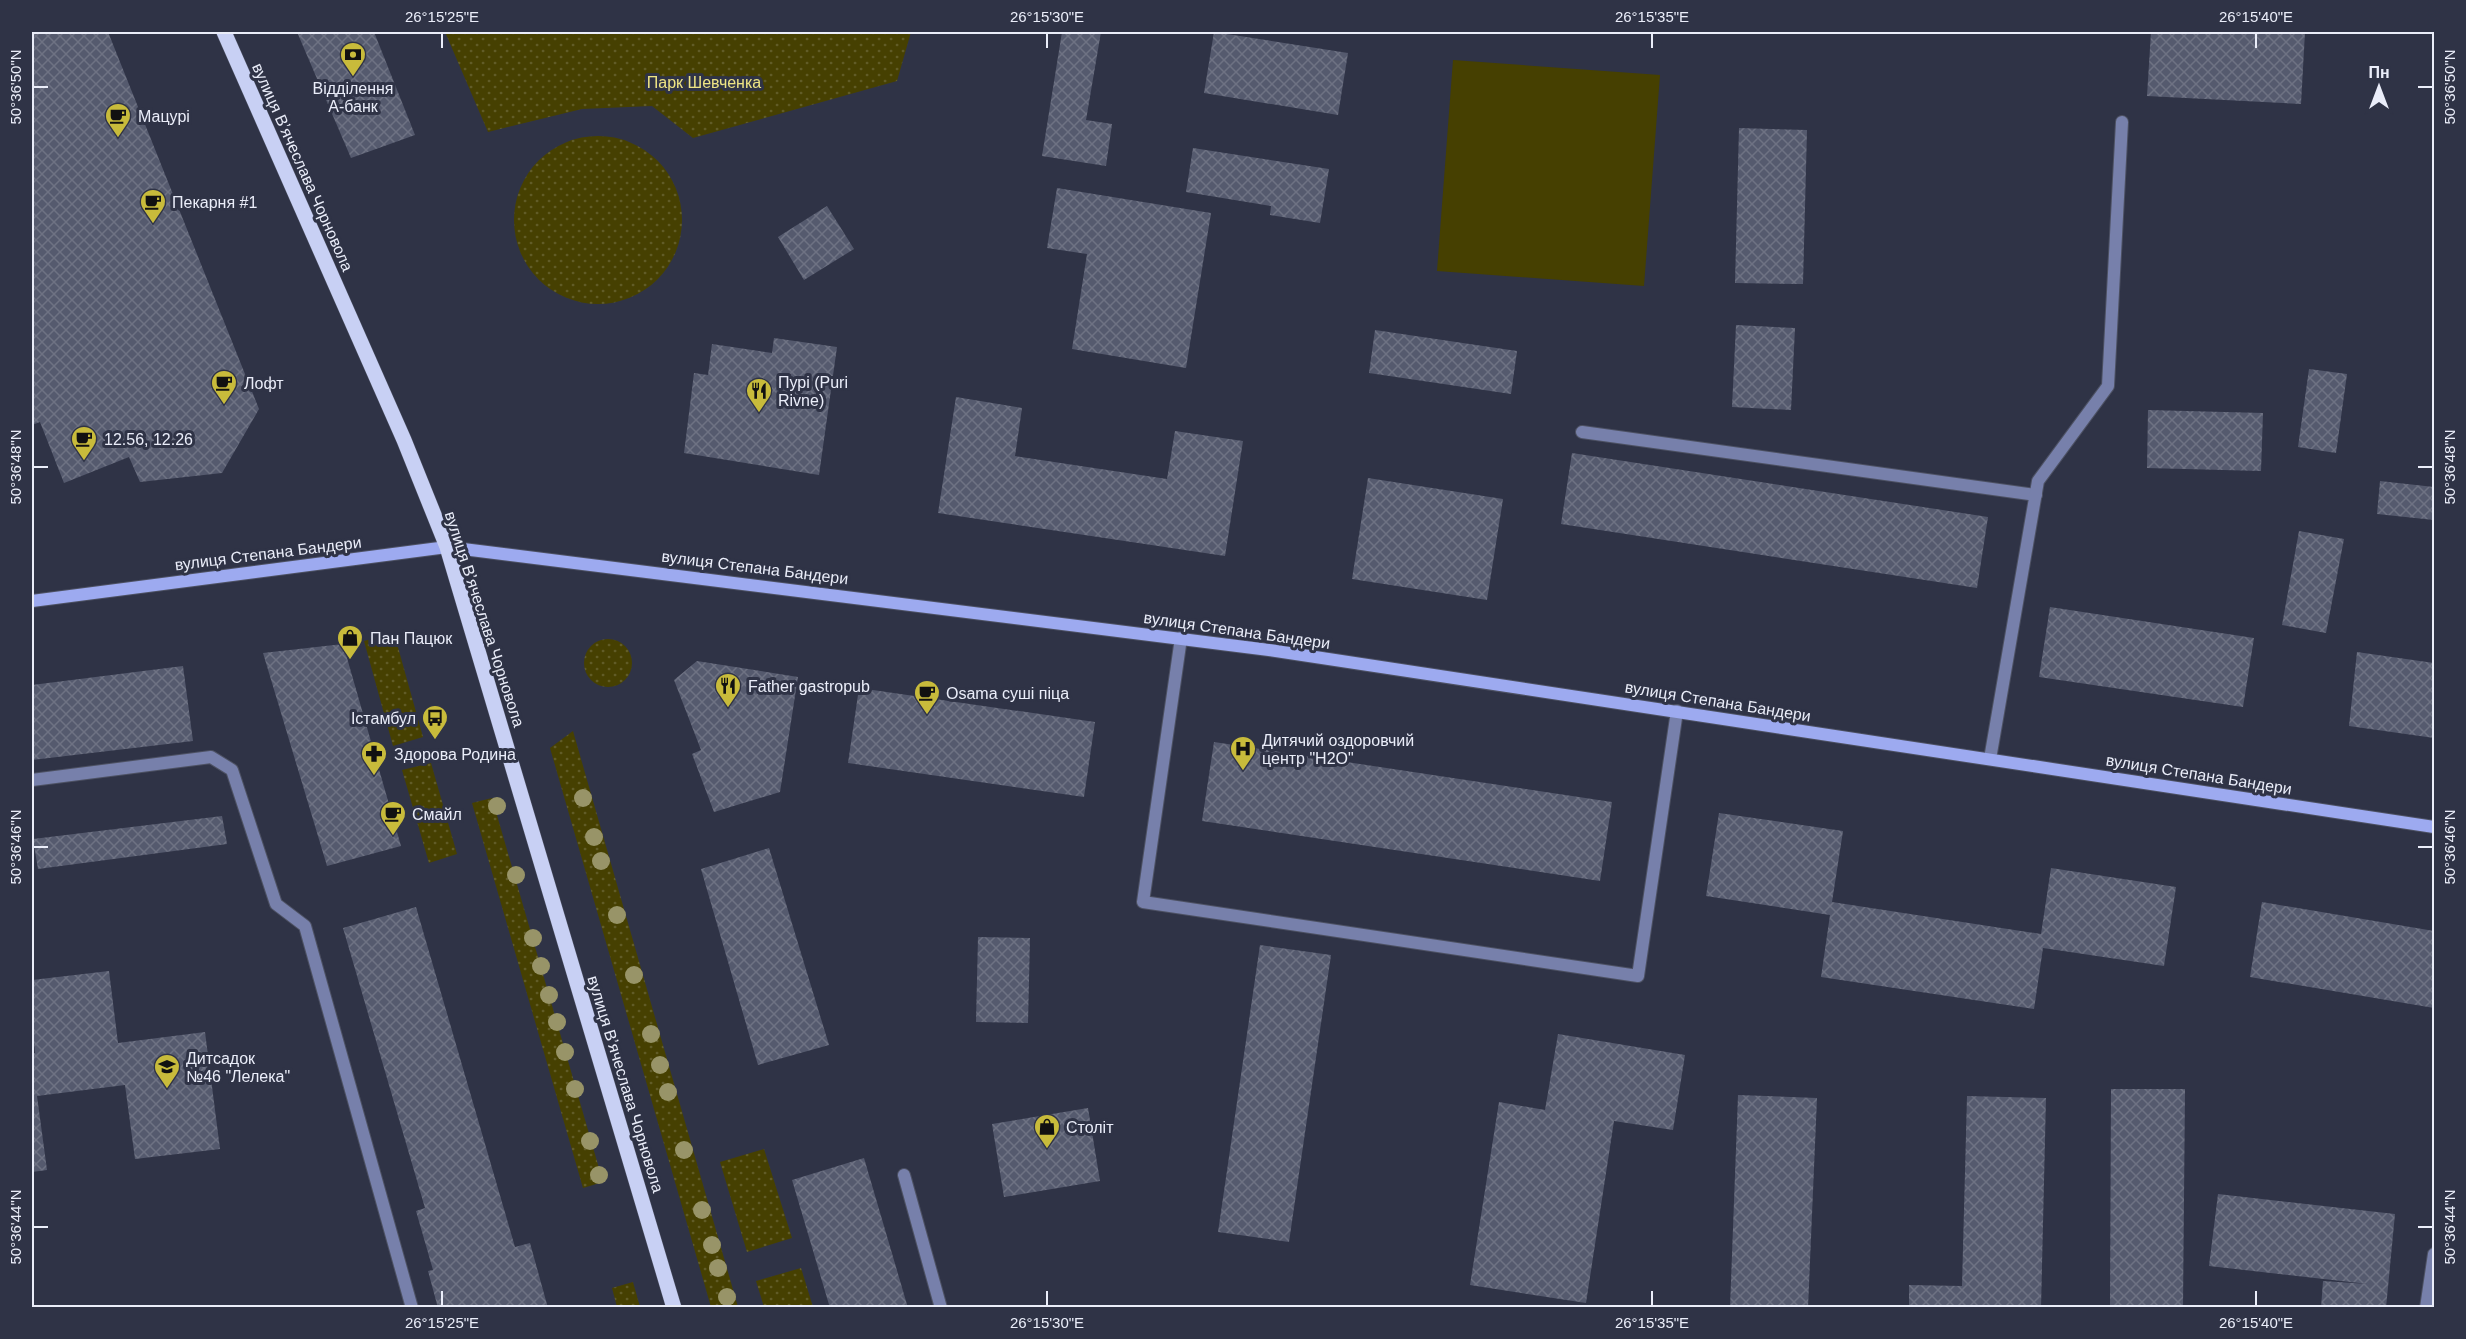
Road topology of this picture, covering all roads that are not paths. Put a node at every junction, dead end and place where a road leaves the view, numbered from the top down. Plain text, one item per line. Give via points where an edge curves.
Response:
1 (224, 32) edge
2 (2122, 122) dead end
3 (1582, 432) dead end
4 (2036, 495) junction
5 (447, 546) junction
6 (32, 601) edge
7 (1181, 638) junction
8 (1677, 711) junction
9 (1990, 759) junction
10 (32, 780) edge
11 (2434, 827) edge
12 (904, 1175) dead end
13 (2434, 1254) edge
14 (412, 1308) edge
15 (674, 1308) edge
16 (941, 1308) edge
17 (2426, 1308) edge

1 - 5 main road, вулиця Вʼячеслава Чорновола
2 - 4 lane via 2108,386 2038,482
3 - 4 lane
4 - 9 lane
5 - 6 main road, вулиця Степана Бандери
5 - 7 main road, вулиця Степана Бандери
5 - 15 main road, вулиця Вʼячеслава Чорновола
7 - 8 main road, вулиця Степана Бандери
7 - 8 lane via 1143,902 1638,976
8 - 9 main road, вулиця Степана Бандери
9 - 11 main road, вулиця Степана Бандери
10 - 14 lane via 211,757 232,770 276,904 305,926
12 - 16 lane
13 - 17 lane

